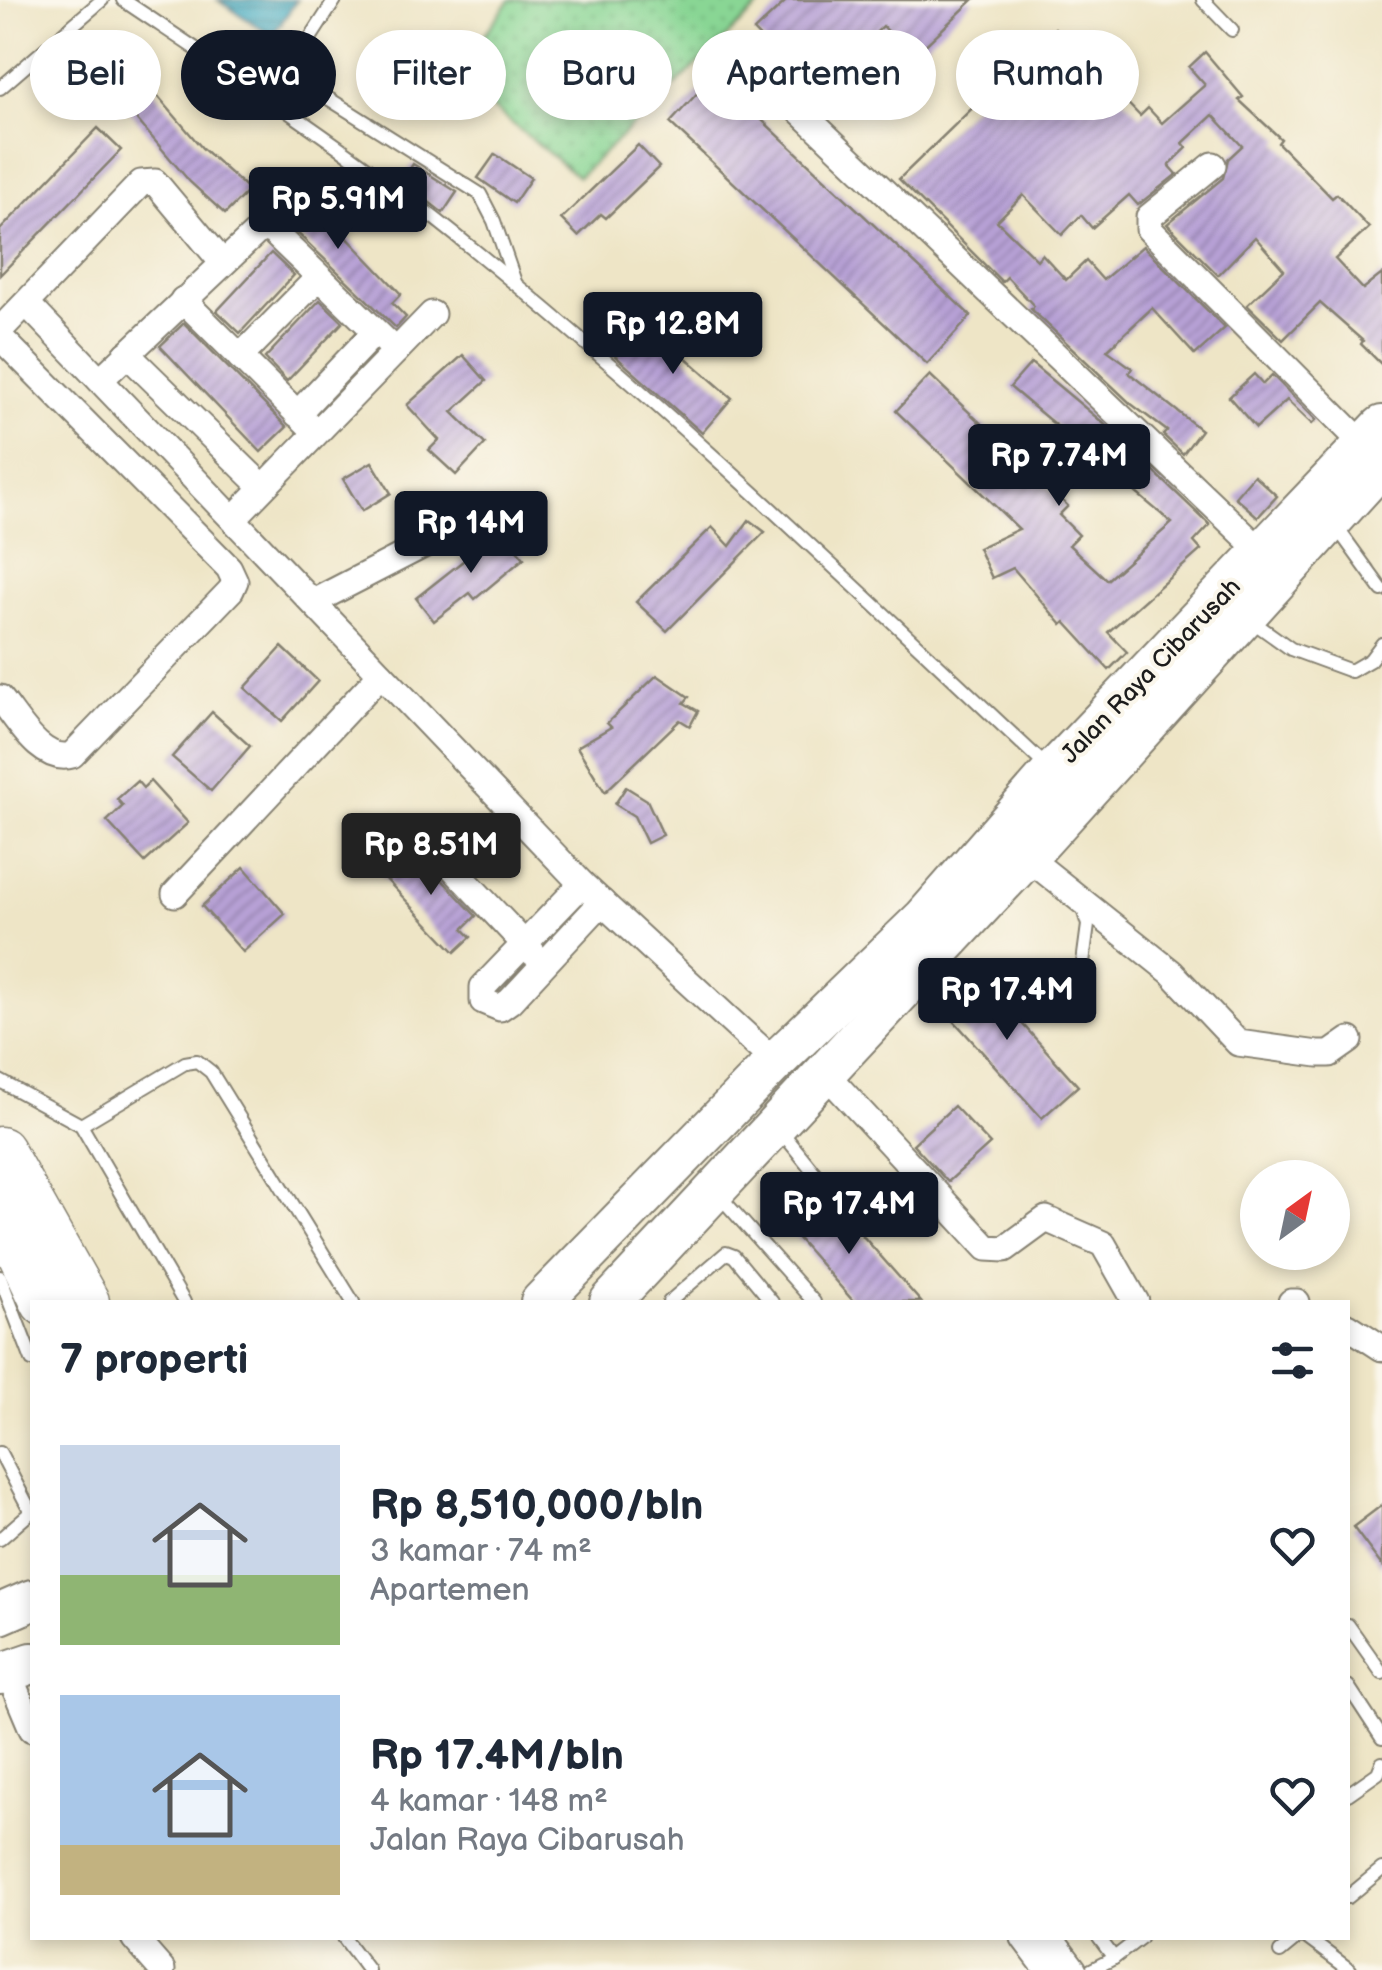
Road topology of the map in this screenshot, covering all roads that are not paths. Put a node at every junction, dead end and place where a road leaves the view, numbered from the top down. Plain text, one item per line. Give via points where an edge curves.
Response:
1 (102, 0) edge
2 (123, 0) edge
3 (335, 0) edge
4 (1204, 0) edge
5 (316, 30) edge
6 (1232, 30) dead end
7 (181, 39) edge
8 (0, 88) edge
9 (336, 103) edge
10 (299, 120) edge
11 (809, 120) edge
12 (1213, 165) dead end
13 (222, 262) junction
14 (317, 279) junction
15 (516, 285) junction
16 (183, 300) junction
17 (27, 304) junction
18 (432, 314) dead end
19 (375, 332) junction
20 (0, 334) edge
21 (396, 351) junction
22 (127, 354) junction
23 (240, 357) junction
24 (100, 380) junction
25 (307, 423) junction
26 (1376, 445) edge
27 (263, 487) junction
28 (234, 518) junction
29 (1331, 520) junction
30 (468, 522) dead end
31 (1262, 552) junction
32 (1382, 590) edge
33 (315, 601) junction
34 (1243, 614) junction
35 (1382, 644) edge
36 (381, 674) junction
37 (0, 698) edge
38 (1052, 772) junction
39 (418, 831) dead end
40 (1027, 857) junction
41 (582, 884) junction
42 (1000, 886) junction
43 (175, 894) dead end
44 (1075, 898) junction
45 (602, 902) junction
46 (924, 918) junction
47 (524, 943) junction
48 (544, 964) junction
49 (1078, 1000) dead end
50 (858, 1013) junction
51 (1350, 1040) dead end
52 (775, 1062) junction
53 (824, 1072) junction
54 (0, 1081) edge
55 (81, 1125) junction
56 (776, 1125) junction
57 (0, 1150) edge
58 (716, 1191) junction
59 (0, 1208) edge
60 (850, 1217) dead end
61 (0, 1277) edge
62 (43, 1300) edge
63 (84, 1300) edge
64 (183, 1300) edge
65 (352, 1300) edge
66 (543, 1300) edge
67 (578, 1300) edge
68 (597, 1300) edge
69 (612, 1300) edge
70 (671, 1300) edge
71 (770, 1300) edge
72 (812, 1300) edge
73 (1135, 1300) edge
74 (1350, 1327) edge
75 (1382, 1348) edge
76 (30, 1355) edge
77 (0, 1452) edge
78 (0, 1539) edge
79 (30, 1601) edge
80 (0, 1614) edge
81 (1350, 1628) edge
82 (30, 1633) edge
83 (12, 1659) edge
84 (1382, 1673) edge
85 (1350, 1689) edge
86 (30, 1722) edge
87 (1382, 1738) edge
88 (1382, 1763) edge
89 (1350, 1793) edge
90 (1382, 1869) edge
91 (1350, 1894) edge
92 (136, 1940) edge
93 (347, 1940) edge
94 (1026, 1940) edge
95 (1052, 1940) edge
96 (1100, 1940) edge
97 (1137, 1940) edge
98 (1295, 1940) edge
99 (1308, 1940) edge
100 (1280, 1952) dead end
101 (1114, 1958) junction
102 (1343, 1968) edge
103 (162, 1970) edge
104 (368, 1970) edge
105 (1048, 1970) edge
106 (1074, 1970) edge
107 (1091, 1970) edge

1 - 8 lane
2 - 7 lane
3 - 5 lane
4 - 6 lane
9 - 15 lane via 480,194
10 - 15 lane
11 - 31 street
12 - 26 street via 1149,217 1149,229
13 - 14 street via 267,229
13 - 16 street
13 - 17 street via 156,182 148,181
14 - 19 street
14 - 23 street
15 - 38 lane via 669,415
16 - 22 street
16 - 23 street
17 - 20 street
17 - 24 street
18 - 21 street
19 - 21 street
19 - 25 street
20 - 37 street via 235,581 72,755 59,758 43,750
21 - 25 street
22 - 24 street
22 - 27 street
23 - 25 street
24 - 28 street
25 - 27 street
26 - 29 main road, Jalan Raya Cibarusah
26 - 31 main road, Jalan Raya Cibarusah
27 - 28 street
28 - 33 street
29 - 32 lane
29 - 34 main road, Jalan Raya Cibarusah
30 - 33 street
31 - 38 main road, Jalan Raya Cibarusah
33 - 36 street
34 - 35 lane via 1292,649 1350,670
34 - 40 main road, Jalan Raya Cibarusah
36 - 41 street
36 - 43 street
38 - 46 main road, Jalan Raya Cibarusah
39 - 47 street
40 - 42 main road, Jalan Raya Cibarusah
40 - 44 street
41 - 45 street
41 - 47 street
42 - 50 main road, Jalan Raya Cibarusah via 971,898
42 - 53 main road, Jalan Raya Cibarusah via 933,979
44 - 49 lane via 1088,924
44 - 51 street via 1171,972 1238,1043 1330,1054
45 - 48 street
45 - 52 street
46 - 50 main road, Jalan Raya Cibarusah
46 - 52 main road, Jalan Raya Cibarusah
47 - 48 street
47 - 48 street via 483,987 483,1000 500,1008
50 - 67 main road, Jalan Raya Cibarusah
50 - 68 main road, Jalan Raya Cibarusah
52 - 66 main road, Jalan Raya Cibarusah
53 - 56 main road, Jalan Raya Cibarusah
53 - 73 street via 987,1248 1004,1249 1044,1218 1104,1244
54 - 55 lane
55 - 64 lane
55 - 65 lane via 184,1062 197,1062 211,1072
56 - 58 main road, Jalan Raya Cibarusah
56 - 60 lane
57 - 63 highway
58 - 69 main road, Jalan Raya Cibarusah
58 - 72 lane
59 - 62 highway
61 - 76 lane
70 - 71 lane via 726,1252
74 - 75 street
77 - 78 lane via 30,1507 30,1517
79 - 80 main road
81 - 84 lane
82 - 83 main road
83 - 86 street
85 - 87 lane
88 - 89 lane
90 - 91 lane
92 - 103 street
93 - 104 lane
94 - 105 street
95 - 106 street
96 - 101 lane
97 - 101 lane
98 - 100 lane
99 - 102 lane
101 - 107 lane

